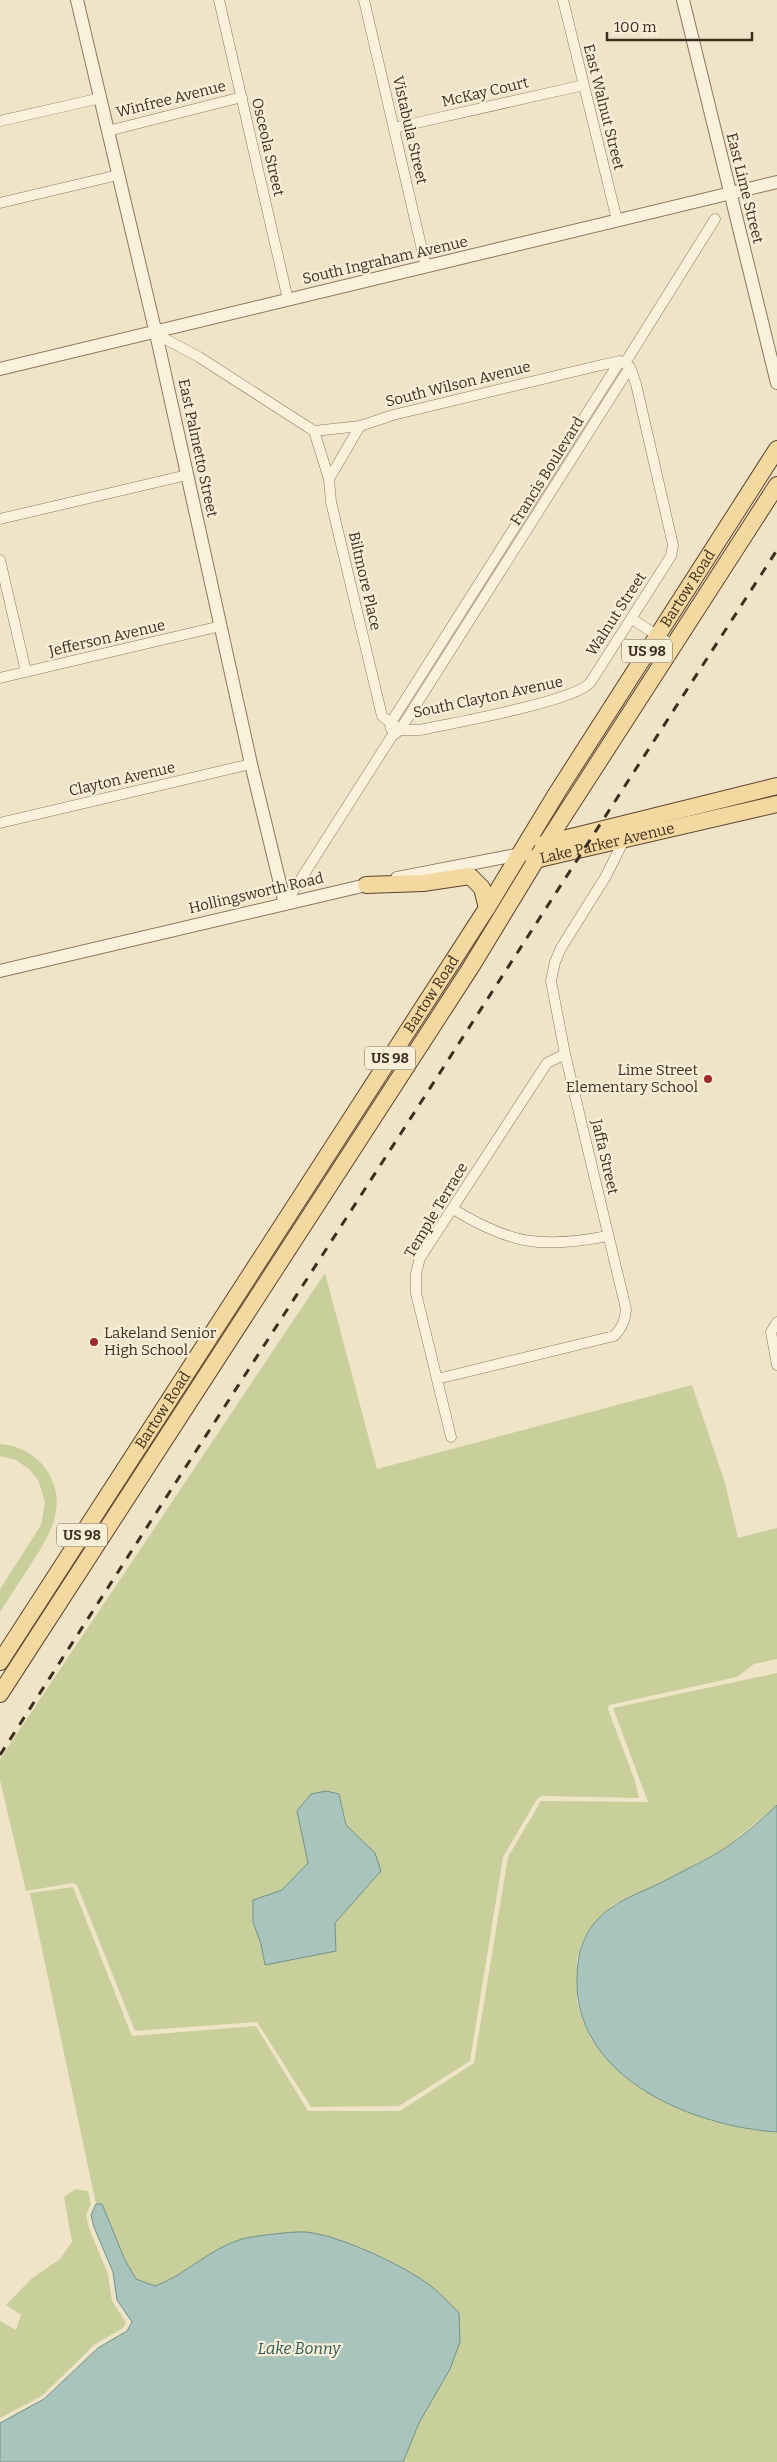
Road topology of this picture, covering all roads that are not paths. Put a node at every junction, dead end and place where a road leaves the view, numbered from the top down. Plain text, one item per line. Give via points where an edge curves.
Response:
1 (77, 0) edge
2 (219, 0) edge
3 (364, 0) edge
4 (563, 0) edge
5 (683, 0) edge
6 (584, 85) junction
7 (242, 97) junction
8 (101, 98) junction
9 (0, 121) edge
10 (394, 128) junction
11 (108, 130) junction
12 (118, 175) junction
13 (777, 182) edge
14 (729, 194) junction
15 (0, 203) edge
16 (716, 219) dead end
17 (617, 220) junction
18 (426, 267) junction
19 (288, 300) junction
20 (154, 333) junction
21 (625, 364) junction
22 (0, 369) edge
23 (777, 384) edge
24 (360, 426) junction
25 (314, 431) junction
26 (777, 449) edge
27 (187, 475) junction
28 (328, 479) junction
29 (542, 484) junction
30 (777, 485) edge
31 (552, 490) junction
32 (0, 519) edge
33 (0, 560) edge
34 (467, 604) junction
35 (477, 610) junction
36 (632, 619) junction
37 (221, 626) junction
38 (657, 635) junction
39 (673, 646) junction
40 (26, 672) junction
41 (0, 678) edge
42 (581, 691) joint
43 (390, 724) junction
44 (396, 733) junction
45 (251, 764) junction
46 (777, 786) edge
47 (777, 804) edge
48 (634, 822) junction
49 (0, 823) edge
50 (624, 840) junction
51 (547, 842) junction
52 (521, 854) junction
53 (539, 859) junction
54 (366, 885) junction
55 (285, 904) junction
56 (487, 908) junction
57 (0, 971) edge
58 (565, 1054) junction
59 (453, 1208) junction
60 (608, 1236) junction
61 (776, 1324) edge
62 (777, 1365) edge
63 (437, 1378) junction
64 (165, 1408) junction
65 (180, 1417) junction
66 (451, 1437) dead end
67 (0, 1662) edge
68 (0, 1694) edge

1 - 8 street, East Palmetto Street
2 - 7 street, Osceola Street
3 - 10 street, Vistabula Street
4 - 6 street, East Walnut Street
5 - 14 street, East Lime Street
6 - 10 street, McKay Court
6 - 17 street, East Walnut Street
7 - 11 street, Winfree Avenue
7 - 19 street, Osceola Street
8 - 9 street, Winfree Avenue
8 - 11 street, East Palmetto Street
10 - 18 street, Vistabula Street
11 - 12 street, East Palmetto Street
12 - 15 street
12 - 20 street, East Palmetto Street
13 - 14 street, South Ingraham Avenue
14 - 17 street, South Ingraham Avenue
14 - 23 street, East Lime Street
16 - 21 street, Francis Boulevard
17 - 18 street, South Ingraham Avenue
18 - 19 street, South Ingraham Avenue
19 - 20 street, South Ingraham Avenue
20 - 22 street, South Ingraham Avenue
20 - 25 street via 199,357
20 - 27 street, East Palmetto Street
21 - 24 street, South Wilson Avenue via 393,415
21 - 29 street, Francis Boulevard
21 - 31 street, Francis Boulevard
21 - 36 street, Walnut Street via 673,546
24 - 25 street
24 - 28 street
25 - 28 street, Biltmore Place
26 - 38 main road, Bartow Road / US 98
27 - 32 street
27 - 37 street, East Palmetto Street
28 - 43 street, Biltmore Place via 382,716
29 - 31 street
29 - 34 street, Francis Boulevard
30 - 39 main road, Bartow Road / US 98
31 - 35 street, Francis Boulevard
33 - 40 street
34 - 35 street
34 - 43 street, Francis Boulevard
35 - 44 street, Francis Boulevard
36 - 38 street
36 - 42 street, Walnut Street via 590,683
37 - 40 street, Jefferson Avenue
37 - 45 street, East Palmetto Street
38 - 39 street
38 - 52 main road, Bartow Road / US 98
39 - 51 main road, Bartow Road / US 98
40 - 41 street, Jefferson Avenue
42 - 44 street, South Clayton Avenue
43 - 44 street
44 - 55 street, Francis Boulevard
45 - 49 street, Clayton Avenue
45 - 55 street, East Palmetto Street
46 - 48 main road, Lake Parker Avenue
47 - 50 main road, Lake Parker Avenue
48 - 50 street, Jaffa Street
48 - 51 main road, Lake Parker Avenue
50 - 53 main road, Lake Parker Avenue
50 - 58 street, Jaffa Street via 554,962 551,981
51 - 52 main road, Lake Parker Avenue
51 - 53 main road, Bartow Road / US 98
52 - 53 main road, Lake Parker Avenue
52 - 54 street, Hollingsworth Road
52 - 56 main road, Bartow Road / US 98
53 - 65 main road, Bartow Road / US 98
54 - 55 street, Hollingsworth Road
54 - 56 main road via 423,884 470,876 482,888
55 - 57 street, Hollingsworth Road
56 - 64 main road, Bartow Road / US 98
58 - 59 street, Temple Terrace via 547,1064
58 - 60 street, Jaffa Street
59 - 60 street via 482,1227 524,1242 564,1244
59 - 63 street, Temple Terrace via 420,1258 416,1273 416,1293
60 - 63 street, Jaffa Street via 626,1309 621,1329 614,1336
61 - 62 street via 771,1340
63 - 66 street, Temple Terrace
64 - 65 street
64 - 67 main road, Bartow Road / US 98
65 - 68 main road, Bartow Road / US 98

